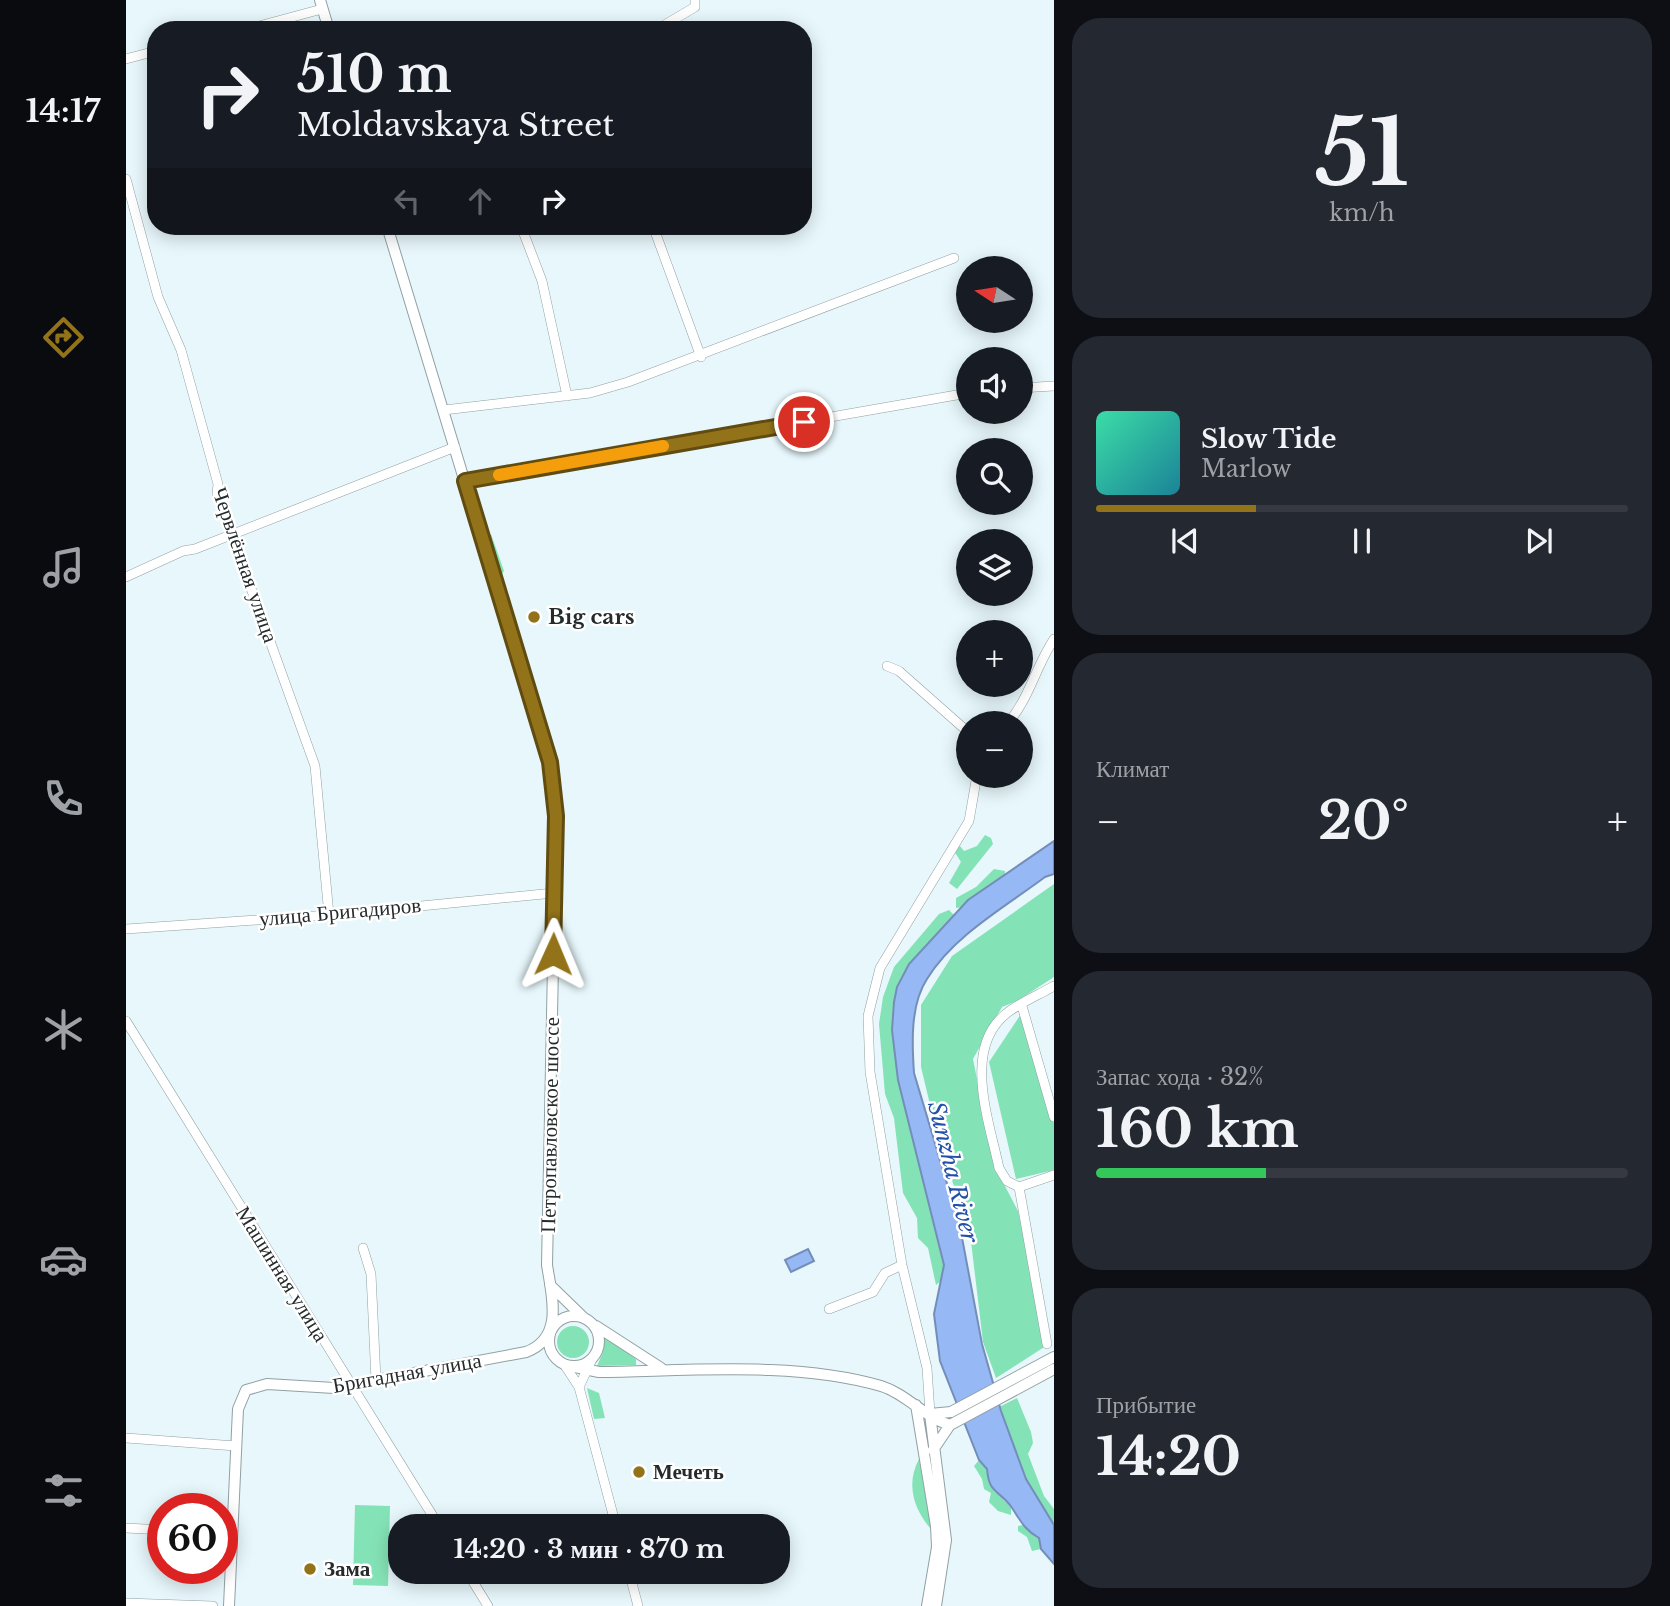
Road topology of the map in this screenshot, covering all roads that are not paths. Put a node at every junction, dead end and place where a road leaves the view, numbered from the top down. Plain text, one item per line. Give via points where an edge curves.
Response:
1 (695, 0) edge
2 (321, 4) edge
3 (270, 21) edge
4 (326, 21) edge
5 (671, 21) edge
6 (147, 53) edge
7 (126, 59) edge
8 (126, 179) edge
9 (390, 235) edge
10 (524, 235) edge
11 (656, 235) edge
12 (954, 258) dead end
13 (701, 357) junction
14 (1054, 386) edge
15 (1033, 387) edge
16 (956, 395) edge
17 (567, 396) junction
18 (444, 410) junction
19 (455, 447) junction
20 (465, 481) junction
21 (233, 532) junction
22 (126, 577) edge
23 (1054, 639) edge
24 (887, 666) dead end
25 (1017, 711) edge
26 (956, 721) edge
27 (975, 788) edge
28 (554, 893) junction
29 (329, 915) junction
30 (126, 929) edge
31 (1054, 986) edge
32 (1021, 1006) junction
33 (126, 1021) edge
34 (1054, 1117) edge
35 (1054, 1175) edge
36 (1019, 1187) junction
37 (363, 1248) dead end
38 (902, 1265) junction
39 (550, 1285) junction
40 (829, 1309) dead end
41 (589, 1321) junction
42 (551, 1333) junction
43 (1047, 1344) dead end
44 (526, 1352) junction
45 (1054, 1357) edge
46 (592, 1359) junction
47 (564, 1363) junction
48 (1054, 1368) edge
49 (586, 1370) junction
50 (667, 1371) junction
51 (376, 1380) junction
52 (1015, 1383) junction
53 (352, 1384) junction
54 (579, 1387) junction
55 (916, 1405) junction
56 (930, 1414) junction
57 (953, 1419) junction
58 (126, 1438) edge
59 (921, 1438) junction
60 (236, 1446) junction
61 (933, 1450) junction
62 (231, 1493) edge
63 (432, 1514) edge
64 (614, 1514) edge
65 (126, 1528) edge
66 (147, 1529) edge
67 (228, 1584) edge
68 (474, 1584) edge
69 (632, 1584) edge
70 (126, 1603) edge
71 (214, 1606) edge
72 (229, 1606) edge
73 (488, 1606) edge
74 (638, 1606) edge
75 (927, 1606) edge
76 (936, 1606) edge

1 - 5 street via 695,7
2 - 3 street
2 - 4 main road
6 - 7 street
8 - 21 street, Червлённая улица via 158,297 181,351 218,484 217,495
9 - 18 main road, Петропавловское шоссе
10 - 17 street via 542,281
11 - 13 street
12 - 13 street
13 - 17 street via 628,382
14 - 15 street
16 - 20 street
17 - 18 street
18 - 19 main road, Петропавловское шоссе
19 - 20 main road, Петропавловское шоссе
19 - 21 street
20 - 28 main road, Петропавловское шоссе via 550,762 556,816
21 - 22 street
21 - 29 street, Червлённая улица via 315,765
23 - 25 street
24 - 26 street via 899,671
27 - 38 street via 969,821 880,968 868,1016 867,1056
28 - 29 street, улица Бригадиров
28 - 39 main road, Петропавловское шоссе
29 - 30 street, улица Бригадиров
31 - 32 street
32 - 34 street
32 - 36 street via 1010,1010 981,1055 981,1080 999,1168 1007,1181
33 - 53 street, Машинная улица
35 - 36 street
36 - 43 street
37 - 51 street via 371,1275
38 - 40 street via 885,1273 873,1293
38 - 56 street via 927,1368
39 - 41 main road
39 - 42 main road, Петропавловское шоссе
41 - 42 main road via 578,1316 561,1320
41 - 46 main road via 599,1337
41 - 50 main road
42 - 44 main road via 545,1342
42 - 47 main road via 550,1345
44 - 47 main road
44 - 51 main road, Бригадная улица
45 - 52 main road
46 - 47 main road
46 - 49 street
47 - 49 main road
47 - 54 street
48 - 52 main road
49 - 50 main road
49 - 54 street
50 - 55 main road via 834,1375 894,1390
51 - 53 main road, Бригадная улица
52 - 57 main road
53 - 60 main road, Бригадная улица via 312,1388 267,1384 246,1391 238,1409
53 - 63 street, Машинная улица
54 - 64 street
55 - 56 main road
55 - 59 main road
56 - 57 main road
56 - 59 main road
56 - 61 main road
57 - 61 main road
58 - 60 street
59 - 75 main road via 937,1547
60 - 62 main road
61 - 76 main road via 946,1540
65 - 66 street
67 - 72 main road
68 - 73 street
69 - 74 street
70 - 71 street

